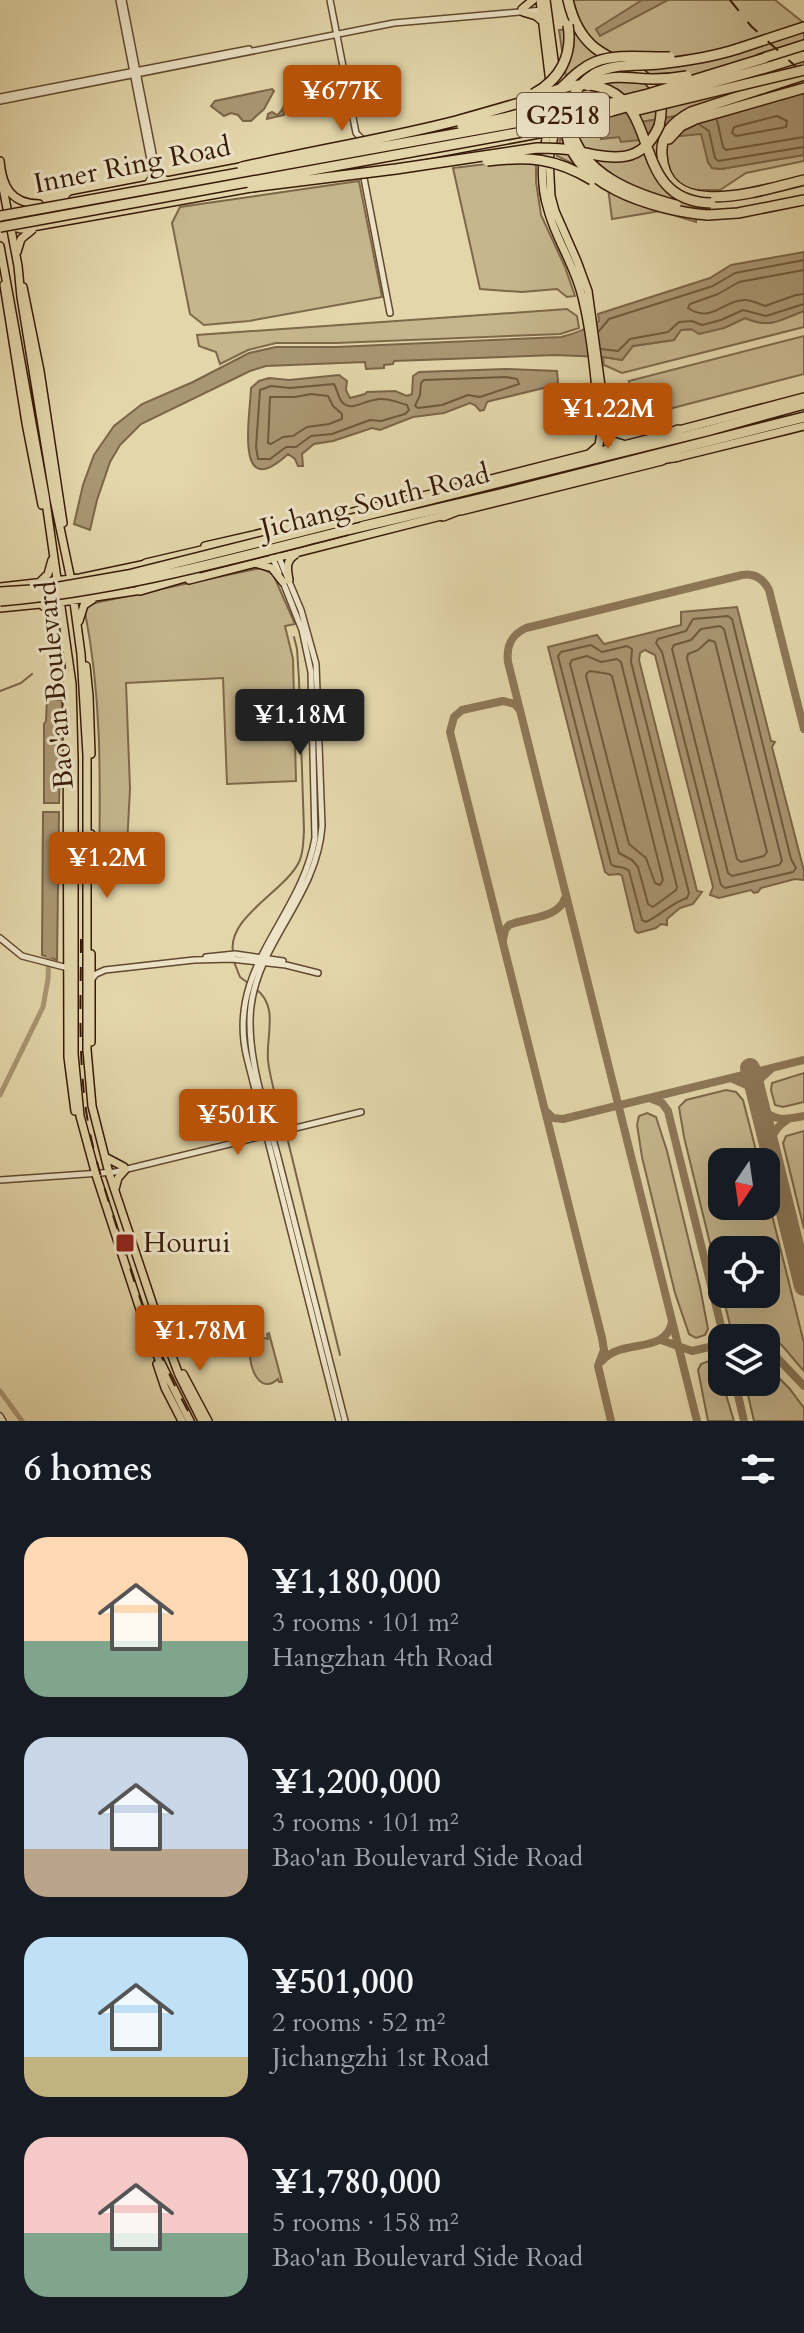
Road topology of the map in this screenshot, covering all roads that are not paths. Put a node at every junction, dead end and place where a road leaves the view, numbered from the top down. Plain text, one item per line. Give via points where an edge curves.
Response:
1 (121, 0) edge
2 (328, 0) edge
3 (533, 0) edge
4 (565, 0) edge
5 (543, 5) edge
6 (522, 10) junction
7 (543, 23) junction
8 (804, 27) edge
9 (335, 33) junction
10 (804, 45) edge
11 (737, 49) junction
12 (804, 56) edge
13 (765, 58) junction
14 (804, 72) edge
15 (135, 73) junction
16 (804, 88) edge
17 (551, 92) junction
18 (0, 99) edge
19 (509, 106) junction
20 (555, 109) junction
21 (536, 112) junction
22 (575, 120) junction
23 (551, 132) junction
24 (518, 138) junction
25 (371, 143) junction
26 (346, 148) junction
27 (357, 153) junction
28 (543, 153) junction
29 (0, 161) edge
30 (362, 168) junction
31 (396, 169) junction
32 (666, 170) junction
33 (0, 174) edge
34 (804, 180) edge
35 (147, 184) junction
36 (166, 184) junction
37 (173, 195) junction
38 (804, 200) edge
39 (39, 204) junction
40 (709, 209) junction
41 (3, 221) edge
42 (41, 226) junction
43 (0, 246) edge
44 (17, 262) junction
45 (390, 313) dead end
46 (589, 314) junction
47 (804, 397) edge
48 (804, 404) edge
49 (804, 417) edge
50 (804, 426) edge
51 (678, 430) junction
52 (604, 431) junction
53 (709, 436) junction
54 (633, 443) junction
55 (678, 456) junction
56 (581, 457) junction
57 (611, 460) junction
58 (501, 494) junction
59 (443, 516) junction
60 (360, 522) junction
61 (305, 524) junction
62 (346, 526) junction
63 (266, 532) junction
64 (326, 545) junction
65 (308, 549) junction
66 (53, 554) junction
67 (67, 558) junction
68 (276, 558) junction
69 (146, 564) junction
70 (247, 565) junction
71 (100, 575) junction
72 (71, 580) junction
73 (286, 581) junction
74 (58, 582) junction
75 (32, 585) junction
76 (23, 586) junction
77 (0, 590) edge
78 (140, 590) junction
79 (109, 595) junction
80 (98, 597) junction
81 (74, 600) junction
82 (0, 601) edge
83 (61, 602) junction
84 (28, 606) junction
85 (0, 608) edge
86 (78, 631) junction
87 (66, 634) junction
88 (81, 654) junction
89 (68, 657) junction
90 (87, 817) junction
91 (91, 834) junction
92 (73, 885) junction
93 (68, 921) junction
94 (0, 938) edge
95 (274, 939) junction
96 (240, 957) junction
97 (263, 959) junction
98 (91, 961) junction
99 (281, 962) junction
100 (64, 967) junction
101 (105, 970) junction
102 (255, 978) junction
103 (91, 982) junction
104 (361, 1110) dead end
105 (265, 1118) junction
106 (286, 1129) junction
107 (269, 1133) junction
108 (252, 1137) junction
109 (85, 1140) junction
110 (274, 1152) junction
111 (104, 1156) junction
112 (125, 1168) junction
113 (109, 1172) junction
114 (95, 1173) junction
115 (0, 1179) edge
116 (116, 1191) junction
117 (165, 1340) junction
118 (151, 1343) junction
119 (182, 1421) edge
120 (190, 1421) edge
121 (202, 1421) edge
122 (208, 1421) edge
123 (339, 1421) edge
124 (345, 1421) edge

1 - 15 street
2 - 9 street
3 - 6 main road
4 - 19 highway, bridge via 568,50 560,71 545,87
4 - 31 highway, bridge via 592,46 654,86 661,107 659,126 649,143 630,156 612,158 537,148
5 - 6 street
5 - 7 main road
5 - 20 main road
6 - 7 main road
6 - 9 street via 412,17
7 - 17 main road
8 - 11 highway
9 - 15 street
9 - 25 street via 356,133
9 - 26 street via 353,134
10 - 13 highway, G2518
11 - 27 highway, bridge via 597,62 529,111
11 - 40 highway, bridge via 601,71 576,91 566,116 570,148 602,182 650,204 679,211
12 - 22 highway, G2518, bridge
13 - 27 highway, G2518, bridge via 612,104
13 - 40 highway, bridge via 676,78 604,78 585,88 574,107 573,136 596,168 649,197
14 - 22 highway, bridge
14 - 32 highway via 681,117 662,145
15 - 18 street
15 - 35 street via 152,170
15 - 36 street via 156,169
16 - 32 highway via 681,126 668,142
17 - 20 main road
17 - 21 main road
19 - 36 highway, bridge
19 - 40 highway, bridge via 578,85 607,90 633,111 665,183
20 - 21 main road, Inner Ring Road
20 - 23 main road
21 - 25 main road, Inner Ring Road
22 - 37 highway, G2518, bridge
23 - 24 main road, Inner Ring Road
23 - 28 main road
23 - 46 main road via 555,211 582,275
24 - 28 main road via 535,142
24 - 30 main road, Inner Ring Road
25 - 26 main road, Inner Ring Road
26 - 36 main road, Inner Ring Road
27 - 36 highway, G2518, bridge
28 - 46 main road via 548,213
29 - 33 main road
30 - 42 main road, Inner Ring Road
30 - 45 street
31 - 37 highway, bridge
31 - 40 highway, bridge via 547,160 642,206 674,215
32 - 40 highway, bridge via 673,182
33 - 39 main road via 15,198
33 - 41 main road
34 - 40 highway via 738,194
35 - 36 main road, Inner Ring Road
35 - 39 main road, Inner Ring Road
36 - 41 highway, G2518, bridge
37 - 41 highway, G2518, bridge
38 - 40 highway via 738,213
39 - 41 main road, Inner Ring Road via 16,209
41 - 42 main road, Inner Ring Road via 21,229
41 - 44 main road
42 - 44 main road via 23,236
43 - 66 main road, Bao'an Boulevard via 28,437
44 - 67 main road, Bao'an Boulevard via 42,384
46 - 52 main road
47 - 51 main road
48 - 53 highway
49 - 53 highway, Jichang South Road
50 - 55 main road
51 - 54 main road
51 - 57 highway
52 - 54 main road via 615,442
52 - 56 main road via 597,448
53 - 57 highway, Jichang South Road
54 - 56 main road
55 - 57 highway
55 - 59 main road
56 - 61 main road
57 - 58 highway, Jichang South Road
57 - 60 highway, Jichang South Road
58 - 59 highway
58 - 60 highway, Jichang South Road
59 - 64 main road
60 - 62 highway, Jichang South Road, bridge
61 - 63 main road
61 - 64 main road via 298,533 301,542
62 - 69 highway, bridge
62 - 77 highway, Jichang South Road, bridge via 128,575 48,589
62 - 78 highway, bridge via 277,552
62 - 82 highway, Jichang South Road, bridge via 130,583
63 - 68 street
63 - 69 main road
64 - 65 main road
65 - 68 main road
65 - 73 main road via 289,559
66 - 74 main road, Bao'an Boulevard
66 - 75 main road via 46,577
67 - 71 main road via 78,573
67 - 72 main road, Bao'an Boulevard
68 - 70 main road
68 - 73 street
69 - 71 main road
70 - 73 main road via 269,566
70 - 78 main road
71 - 72 main road
71 - 79 main road via 98,588
72 - 74 main road
72 - 81 main road, Bao'an Boulevard
73 - 95 street via 311,672 316,828 307,869
74 - 75 main road
74 - 83 main road, Bao'an Boulevard
75 - 76 main road
76 - 77 main road
76 - 84 main road via 33,595
78 - 79 main road
79 - 80 main road
80 - 81 main road
80 - 86 main road via 82,608
81 - 83 main road
81 - 86 main road, Bao'an Boulevard
83 - 84 main road
83 - 87 main road, Bao'an Boulevard
84 - 85 main road
84 - 87 main road via 53,610
86 - 88 main road, Bao'an Boulevard
87 - 89 main road, Bao'an Boulevard
88 - 90 main road, Bao'an Boulevard
88 - 91 main road via 89,696
89 - 92 main road, Bao'an Boulevard via 74,727
89 - 93 main road
90 - 91 main road
90 - 111 main road, Bao'an Boulevard via 88,1067
91 - 98 main road
92 - 93 main road
92 - 109 main road, Bao'an Boulevard via 74,1054
93 - 100 main road
94 - 100 street via 22,956
95 - 96 street
95 - 97 street
95 - 99 street via 274,953
96 - 97 street
96 - 101 street
96 - 102 street via 250,963
97 - 99 street
97 - 102 street
98 - 101 street
98 - 103 main road
99 - 99 street via 318,973
99 - 102 street
100 - 109 main road via 70,1077
101 - 103 street
102 - 105 street via 243,1040
103 - 111 main road via 92,1072
104 - 106 street
105 - 106 street
105 - 107 street
105 - 108 street
106 - 107 street
106 - 110 street
107 - 108 street
107 - 110 street
108 - 110 street
108 - 112 street
109 - 114 main road, Bao'an Boulevard
110 - 123 street
110 - 124 street
111 - 112 main road
111 - 113 main road, Bao'an Boulevard
112 - 113 street
112 - 116 main road
113 - 114 street
113 - 116 main road, Bao'an Boulevard
114 - 115 street
114 - 118 main road, Bao'an Boulevard
116 - 117 main road, Bao'an Boulevard
117 - 121 main road, Bao'an Boulevard
117 - 122 main road
118 - 119 main road
118 - 120 main road, Bao'an Boulevard

